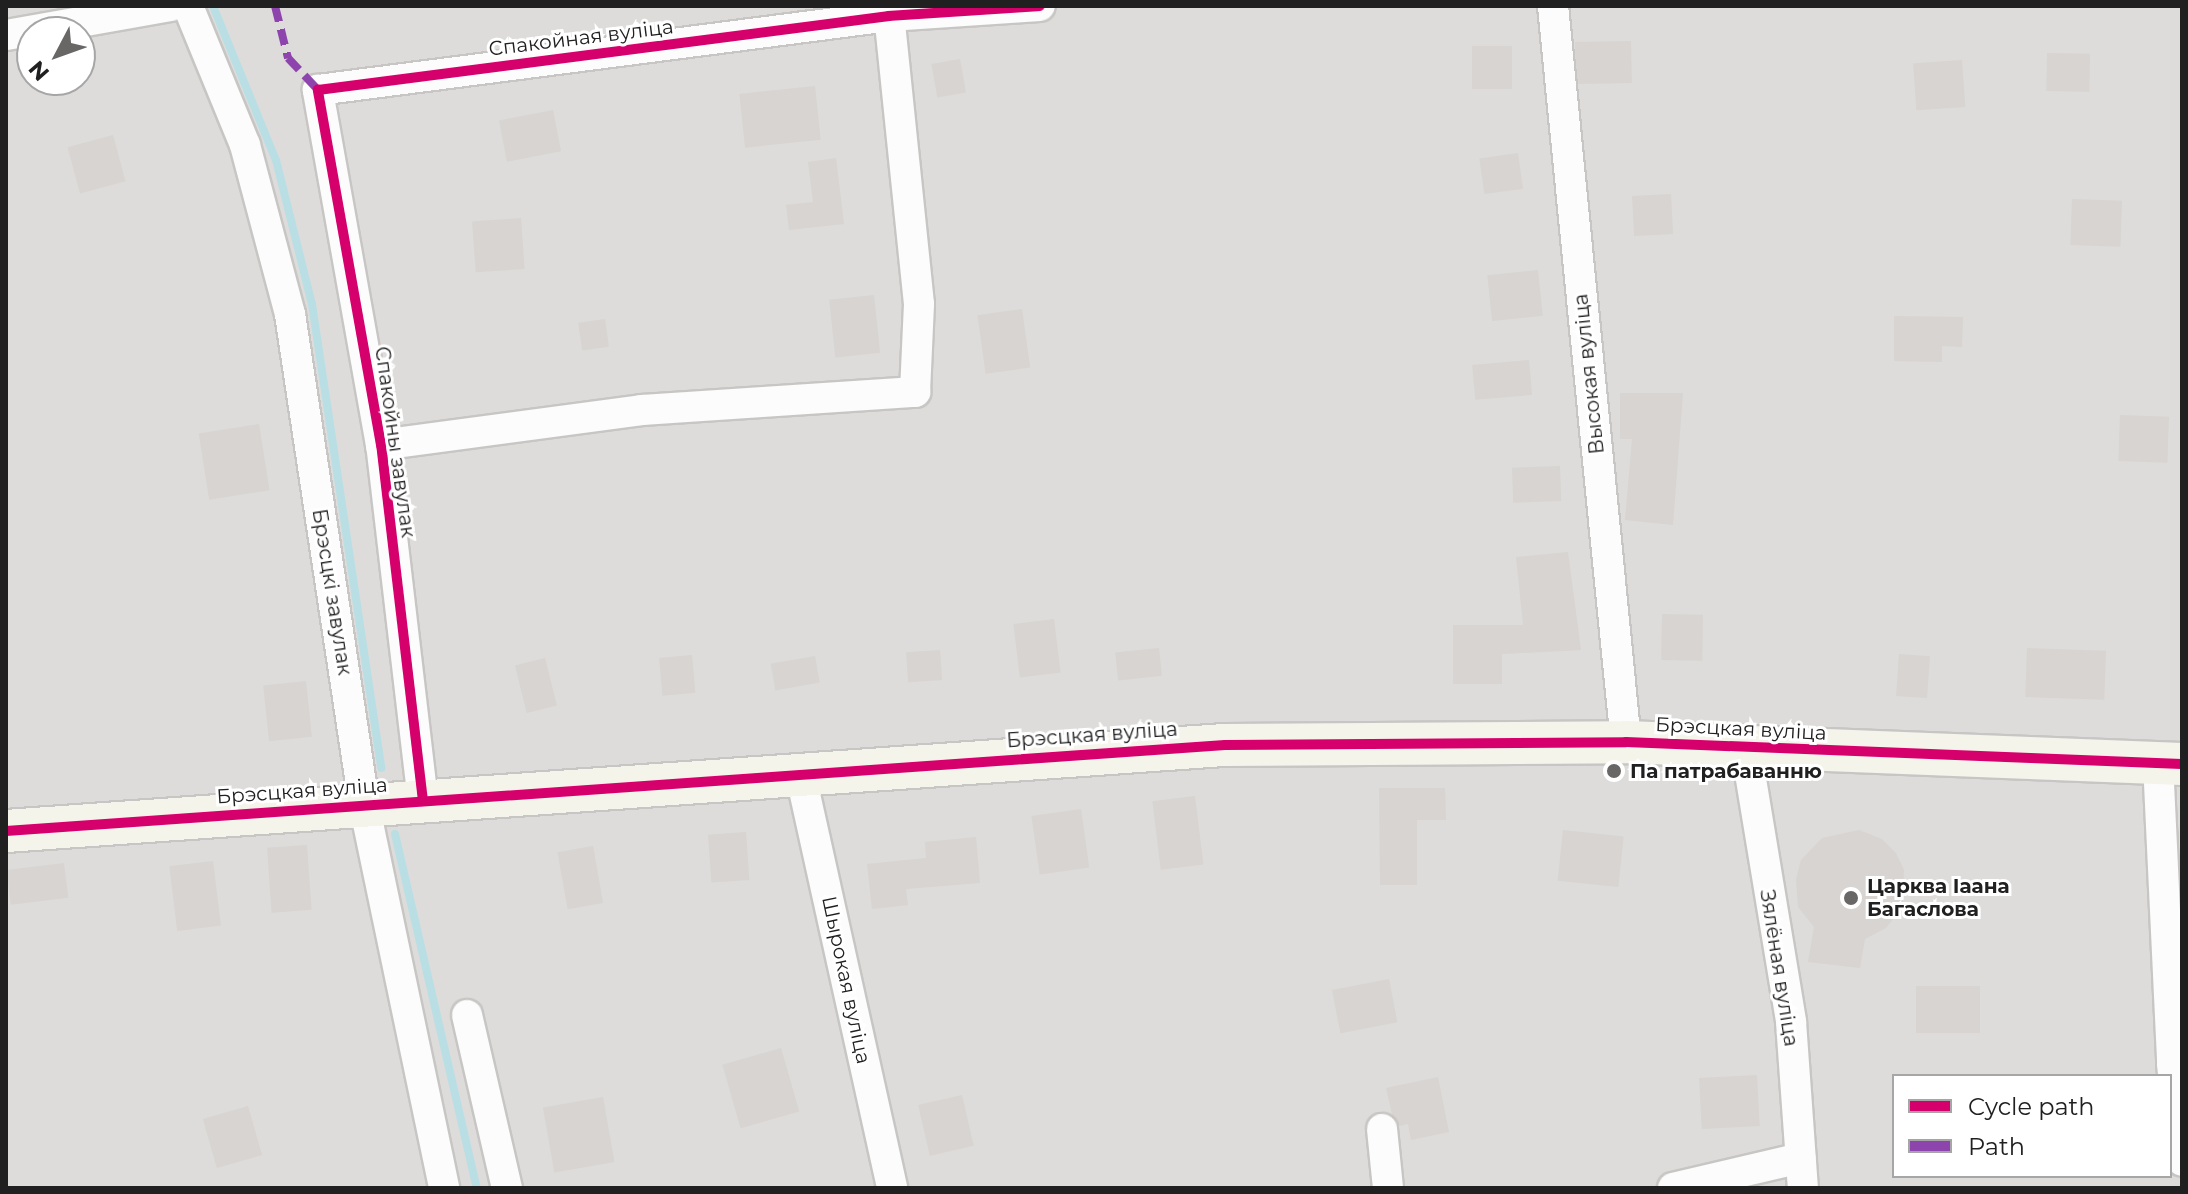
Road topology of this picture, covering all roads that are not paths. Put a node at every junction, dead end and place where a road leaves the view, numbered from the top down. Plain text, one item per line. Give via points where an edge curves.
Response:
1 (171, 6) edge
2 (188, 6) edge
3 (1040, 6) edge
4 (1553, 6) edge
5 (889, 16) junction
6 (6, 35) edge
7 (318, 90) joint
8 (381, 445) junction
9 (1626, 742) junction
10 (1746, 749) junction
11 (2170, 763) edge
12 (800, 772) junction
13 (423, 801) junction
14 (364, 804) junction
15 (6, 831) edge
16 (467, 1015) dead end
17 (1382, 1129) dead end
18 (2182, 1160) edge
19 (1802, 1173) edge
20 (444, 1188) edge
21 (507, 1188) edge
22 (892, 1188) edge
23 (1388, 1188) edge
24 (1673, 1188) edge

1 - 6 street
2 - 14 street, Брэсцкі завулак via 245,145 290,314
3 - 5 street, Спакойная вуліца
4 - 9 street, Высокая вуліца
5 - 7 street, Спакойная вуліца
5 - 8 street, Спакойны завулак via 919,304 915,392 642,410
7 - 8 street, Спакойны завулак
8 - 13 street, Спакойны завулак
9 - 10 street, Брэсцкая вуліца
9 - 12 street, Брэсцкая вуліца via 1225,745
10 - 11 street, Брэсцкая вуліца
10 - 19 street, Зялёная вуліца via 1791,1022
11 - 18 street via 2172,1064
12 - 13 street, Брэсцкая вуліца
12 - 22 street, Шырокая вуліца
13 - 14 street, Брэсцкая вуліца
14 - 15 street, Брэсцкая вуліца
14 - 20 street, Брэсцкі завулак
16 - 21 street
17 - 23 street
19 - 24 street

